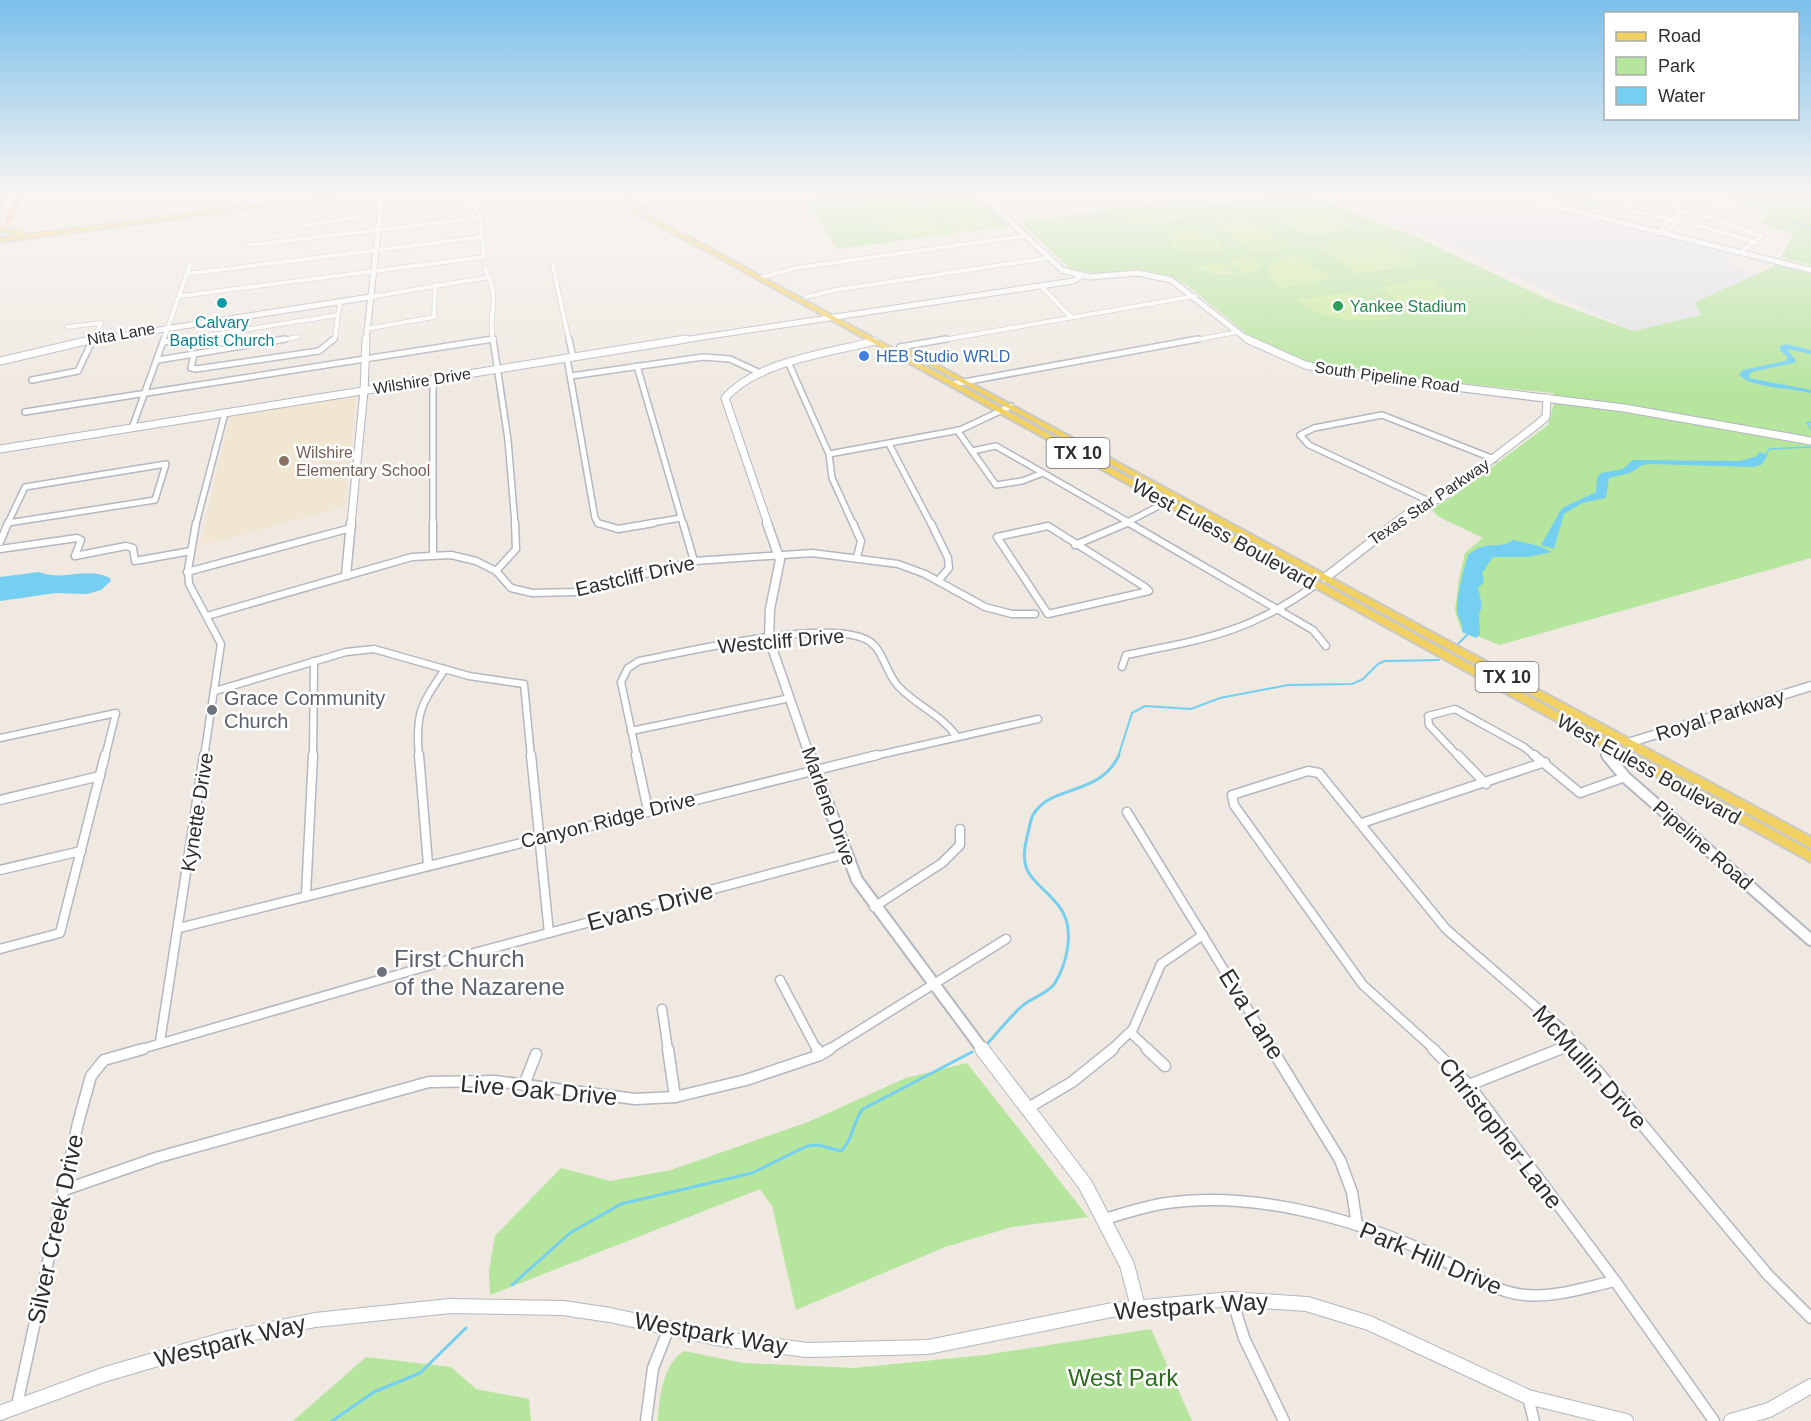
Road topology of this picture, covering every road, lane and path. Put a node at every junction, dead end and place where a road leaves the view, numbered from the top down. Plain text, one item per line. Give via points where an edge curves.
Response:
1 (291, 261) edge
2 (375, 261) edge
3 (454, 261) edge
4 (733, 261) edge
5 (736, 261) edge
6 (844, 261) edge
7 (1026, 261) edge
8 (1052, 261) edge
9 (1781, 261) edge
10 (1785, 261) edge
11 (190, 265) dead end
12 (553, 266) dead end
13 (484, 269) dead end
14 (1811, 269) edge
15 (373, 273) junction
16 (186, 274) junction
17 (1082, 276) junction
18 (490, 277) junction
19 (763, 277) junction
20 (435, 285) junction
21 (1041, 286) junction
22 (180, 296) junction
23 (1195, 296) junction
24 (370, 297) junction
25 (806, 297) junction
26 (340, 302) junction
27 (338, 315) junction
28 (831, 317) junction
29 (844, 317) junction
30 (1071, 317) junction
31 (170, 326) junction
32 (67, 327) dead end
33 (366, 329) junction
34 (1236, 332) junction
35 (298, 337) dead end
36 (94, 339) junction
37 (494, 339) junction
38 (875, 341) junction
39 (164, 342) junction
40 (900, 347) junction
41 (194, 354) junction
42 (570, 357) junction
43 (366, 359) junction
44 (158, 360) junction
45 (1, 361) edge
46 (789, 364) junction
47 (637, 366) junction
48 (500, 369) junction
49 (758, 372) junction
50 (572, 376) junction
51 (32, 380) dead end
52 (433, 380) junction
53 (963, 380) junction
54 (953, 384) junction
55 (364, 391) junction
56 (145, 393) junction
57 (1547, 398) junction
58 (1011, 406) junction
59 (1000, 410) junction
60 (25, 412) dead end
61 (225, 413) junction
62 (132, 428) junction
63 (957, 430) junction
64 (1811, 441) edge
65 (889, 444) junction
66 (0, 449) edge
67 (972, 450) junction
68 (829, 454) junction
69 (1494, 459) junction
70 (1043, 473) junction
71 (1176, 497) junction
72 (1167, 501) junction
73 (1431, 502) junction
74 (681, 518) junction
75 (1129, 522) junction
76 (8, 523) junction
77 (351, 528) junction
78 (0, 540) edge
79 (1075, 544) junction
80 (0, 549) edge
81 (191, 551) junction
82 (778, 554) junction
83 (433, 555) junction
84 (857, 558) junction
85 (693, 561) junction
86 (496, 571) junction
87 (187, 572) junction
88 (346, 575) junction
89 (1325, 578) junction
90 (938, 581) junction
91 (1315, 585) junction
92 (1281, 610) junction
93 (1035, 614) dead end
94 (207, 616) junction
95 (769, 639) junction
96 (1326, 646) dead end
97 (314, 661) junction
98 (1122, 667) dead end
99 (445, 669) junction
100 (1811, 686) edge
101 (214, 691) junction
102 (790, 698) junction
103 (1532, 704) junction
104 (1038, 719) dead end
105 (631, 731) junction
106 (957, 737) junction
107 (0, 738) edge
108 (1629, 743) junction
109 (1611, 748) junction
110 (1545, 762) junction
111 (814, 769) junction
112 (100, 776) junction
113 (1625, 777) junction
114 (1486, 784) junction
115 (1232, 799) joint
116 (0, 801) edge
117 (1743, 806) junction
118 (648, 810) junction
119 (1127, 812) dead end
120 (1362, 823) junction
121 (960, 829) dead end
122 (540, 836) junction
123 (1811, 843) edge
124 (81, 851) junction
125 (846, 854) junction
126 (1811, 857) edge
127 (428, 864) junction
128 (0, 870) edge
129 (306, 895) junction
130 (874, 907) junction
131 (179, 928) junction
132 (549, 933) junction
133 (1203, 935) junction
134 (1006, 939) dead end
135 (1811, 940) edge
136 (0, 949) edge
137 (780, 980) dead end
138 (934, 986) junction
139 (662, 1009) dead end
140 (1130, 1032) junction
141 (160, 1042) junction
142 (1575, 1043) junction
143 (536, 1054) dead end
144 (819, 1054) junction
145 (108, 1058) joint
146 (1165, 1066) dead end
147 (524, 1085) junction
148 (1469, 1085) junction
149 (675, 1097) junction
150 (1028, 1108) junction
151 (64, 1190) junction
152 (1105, 1219) junction
153 (1357, 1224) junction
154 (1616, 1281) junction
155 (1231, 1299) junction
156 (1138, 1307) junction
157 (1811, 1318) edge
158 (670, 1327) junction
159 (1811, 1386) edge
160 (1528, 1397) junction
161 (16, 1407) junction
162 (0, 1413) edge
163 (646, 1421) edge
164 (1284, 1421) edge
165 (1534, 1421) edge
166 (1626, 1421) edge
167 (1714, 1421) edge
168 (1731, 1421) edge

1 - 16 street
2 - 15 street
3 - 15 street
4 - 19 main road, West Euless Boulevard / TX 10
5 - 19 main road, West Euless Boulevard / TX 10
6 - 19 street
7 - 25 street
8 - 17 street, South Pipeline Road via 1062,270
9 - 14 street
10 - 14 street
11 - 16 street
12 - 42 street
13 - 18 street
15 - 22 street
15 - 24 street
16 - 22 street
17 - 21 street, Wilshire Drive
17 - 23 street, South Pipeline Road via 1153,275 1175,281
18 - 20 street, Nita Lane
18 - 37 street via 495,304 490,328
19 - 25 main road, West Euless Boulevard / TX 10
19 - 28 main road, West Euless Boulevard / TX 10
20 - 24 street, Nita Lane
20 - 33 street via 434,317
21 - 29 street, Wilshire Drive
21 - 30 street
22 - 31 street
23 - 30 street
23 - 34 street, South Pipeline Road
24 - 26 street, Nita Lane
24 - 33 street
25 - 29 main road, West Euless Boulevard / TX 10
26 - 27 street
26 - 31 street, Nita Lane
27 - 39 street
27 - 41 street via 335,338 319,351 196,369 191,368
28 - 29 street, Wilshire Drive
28 - 38 main road, West Euless Boulevard / TX 10
28 - 42 street, Wilshire Drive
29 - 40 main road, West Euless Boulevard / TX 10
30 - 40 street
31 - 36 street, Nita Lane
31 - 39 street
32 - 36 street via 99,322
33 - 43 street
34 - 53 street
34 - 57 street, South Pipeline Road via 1269,352 1324,370
35 - 41 street
36 - 45 street, Nita Lane
36 - 51 street via 78,371
37 - 43 street
37 - 48 street
38 - 46 street, Marlene Drive
38 - 54 main road, West Euless Boulevard / TX 10
39 - 44 street
40 - 53 main road, West Euless Boulevard / TX 10
41 - 44 street
42 - 48 street, Wilshire Drive
42 - 50 street
43 - 55 street
43 - 56 street
44 - 56 street
46 - 49 street, Marlene Drive
46 - 68 street
47 - 49 street via 714,357 736,361
47 - 50 street
47 - 74 street
48 - 52 street, Wilshire Drive
48 - 86 street via 516,511 516,549
49 - 82 street, Marlene Drive via 731,388 725,403
50 - 74 street via 599,525 618,529
52 - 55 street, Wilshire Drive
52 - 83 street
53 - 54 street
53 - 58 main road, West Euless Boulevard / TX 10
54 - 59 main road, West Euless Boulevard / TX 10
55 - 61 street, Wilshire Drive
55 - 77 street
56 - 60 street
56 - 62 street
57 - 64 street, South Pipeline Road via 1646,411
57 - 69 street, Texas Star Parkway via 1546,417
58 - 59 street
58 - 71 main road, West Euless Boulevard / TX 10
59 - 63 street
59 - 72 main road, West Euless Boulevard / TX 10
61 - 62 street, Wilshire Drive
61 - 81 street, Kynette Drive
62 - 66 street, Wilshire Drive
63 - 65 street
63 - 67 street
65 - 68 street
65 - 90 street via 948,558 949,568
67 - 70 street via 996,446
67 - 70 street via 996,486
68 - 84 street via 832,478 861,541
69 - 73 street, Texas Star Parkway
69 - 73 street via 1382,415 1314,428 1300,435 1309,446
70 - 75 street
71 - 72 street
71 - 89 main road, West Euless Boulevard / TX 10
72 - 75 street
72 - 91 main road, West Euless Boulevard / TX 10
73 - 89 street, Texas Star Parkway via 1407,514
74 - 85 street
75 - 79 street
75 - 92 street
76 - 76 street via 25,487 166,464 155,500
76 - 78 street
77 - 87 street
77 - 88 street
79 - 79 street via 1145,586 1149,591 1048,614 997,537 1048,526
80 - 81 street via 77,538 81,540 75,556 126,546 133,548 135,561
81 - 87 street, Kynette Drive
82 - 84 street, Eastcliff Drive
82 - 85 street, Eastcliff Drive
82 - 95 street, Marlene Drive via 778,582 767,625
83 - 86 street, Eastcliff Drive via 476,561
83 - 88 street, Eastcliff Drive via 387,562
84 - 90 street, Eastcliff Drive via 898,564
85 - 86 street, Eastcliff Drive via 576,592 532,593 511,588
87 - 94 street, Kynette Drive via 193,596
88 - 94 street, Eastcliff Drive
89 - 91 main road
89 - 108 main road, West Euless Boulevard / TX 10
90 - 93 street, Eastcliff Drive via 985,607 1012,614
91 - 92 street
91 - 103 main road, West Euless Boulevard / TX 10
92 - 96 street via 1313,630
92 - 98 street via 1204,638 1126,655
94 - 101 street, Kynette Drive via 221,644
95 - 102 street, Marlene Drive
95 - 105 street, Westcliff Drive via 632,664 621,682
95 - 106 street, Westcliff Drive via 846,632 861,636 875,648 898,686 948,722
97 - 99 street via 374,649
97 - 101 street
97 - 129 street
99 - 122 street via 519,682 526,687
99 - 127 street via 422,703 416,725
100 - 108 street, Royal Parkway
101 - 131 street, Kynette Drive
102 - 105 street
102 - 111 street, Marlene Drive
103 - 108 main road via 1542,704 1608,739
103 - 109 main road, West Euless Boulevard / TX 10
104 - 106 street, Canyon Ridge Drive
105 - 118 street
106 - 111 street, Canyon Ridge Drive
107 - 112 street via 116,712
108 - 117 main road, West Euless Boulevard / TX 10
109 - 113 street, Pipeline Road via 1605,752
109 - 117 main road via 1629,750 1728,802
109 - 126 main road, West Euless Boulevard / TX 10
110 - 113 street via 1580,793
110 - 114 street
110 - 114 street via 1455,709 1428,717 1429,725
111 - 118 street, Canyon Ridge Drive
111 - 125 street, Marlene Drive
112 - 116 street
112 - 124 street
113 - 135 street, Pipeline Road
114 - 120 street
115 - 120 street, McMullin Drive via 1237,792 1314,771
115 - 148 street, Christopher Lane via 1364,985 1454,1066
117 - 123 main road, West Euless Boulevard / TX 10
118 - 122 street, Canyon Ridge Drive
119 - 133 street, Eva Lane
120 - 142 street, McMullin Drive via 1457,940 1539,1006
121 - 130 street via 960,844 942,863
122 - 127 street, Canyon Ridge Drive
122 - 132 street
124 - 128 street
124 - 136 street via 60,933
125 - 130 street, Marlene Drive
125 - 132 street, Evans Drive
127 - 129 street, Canyon Ridge Drive
129 - 131 street, Canyon Ridge Drive
130 - 138 street, Marlene Drive
131 - 141 street, Kynette Drive
132 - 141 street, Evans Drive
133 - 140 street via 1161,964
133 - 153 street, Eva Lane via 1340,1160 1352,1192
134 - 138 street, Live Oak Drive
137 - 144 street
138 - 144 street, Live Oak Drive
138 - 150 street, Marlene Drive
139 - 149 street
140 - 146 street
140 - 150 street via 1072,1082
141 - 145 street, Evans Drive
142 - 148 street
142 - 157 street, McMullin Drive via 1768,1275
143 - 147 street
144 - 149 street, Live Oak Drive via 746,1080
145 - 151 street, Silver Creek Drive via 91,1076
147 - 149 street, Live Oak Drive via 635,1099
147 - 151 street, Live Oak Drive via 495,1081 429,1082 159,1157
148 - 154 street, Christopher Lane
150 - 152 street, Marlene Drive via 1072,1164
151 - 161 street, Silver Creek Drive
152 - 153 street, Park Hill Drive via 1147,1206 1209,1202 1268,1207
152 - 156 street, Marlene Drive via 1127,1265
153 - 154 street, Park Hill Drive via 1393,1236 1516,1294 1542,1294
154 - 167 street, Christopher Lane
155 - 156 street, Westpark Way
155 - 160 street, Westpark Way via 1307,1304 1369,1323
155 - 164 street via 1244,1338
156 - 158 street, Westpark Way via 928,1347 807,1350 716,1338
158 - 161 street, Westpark Way via 610,1315 516,1306 315,1320 229,1338 103,1375
158 - 163 street via 653,1368
159 - 168 street via 1769,1410
160 - 165 street
160 - 166 street, Westpark Way
161 - 162 street, Westpark Way

